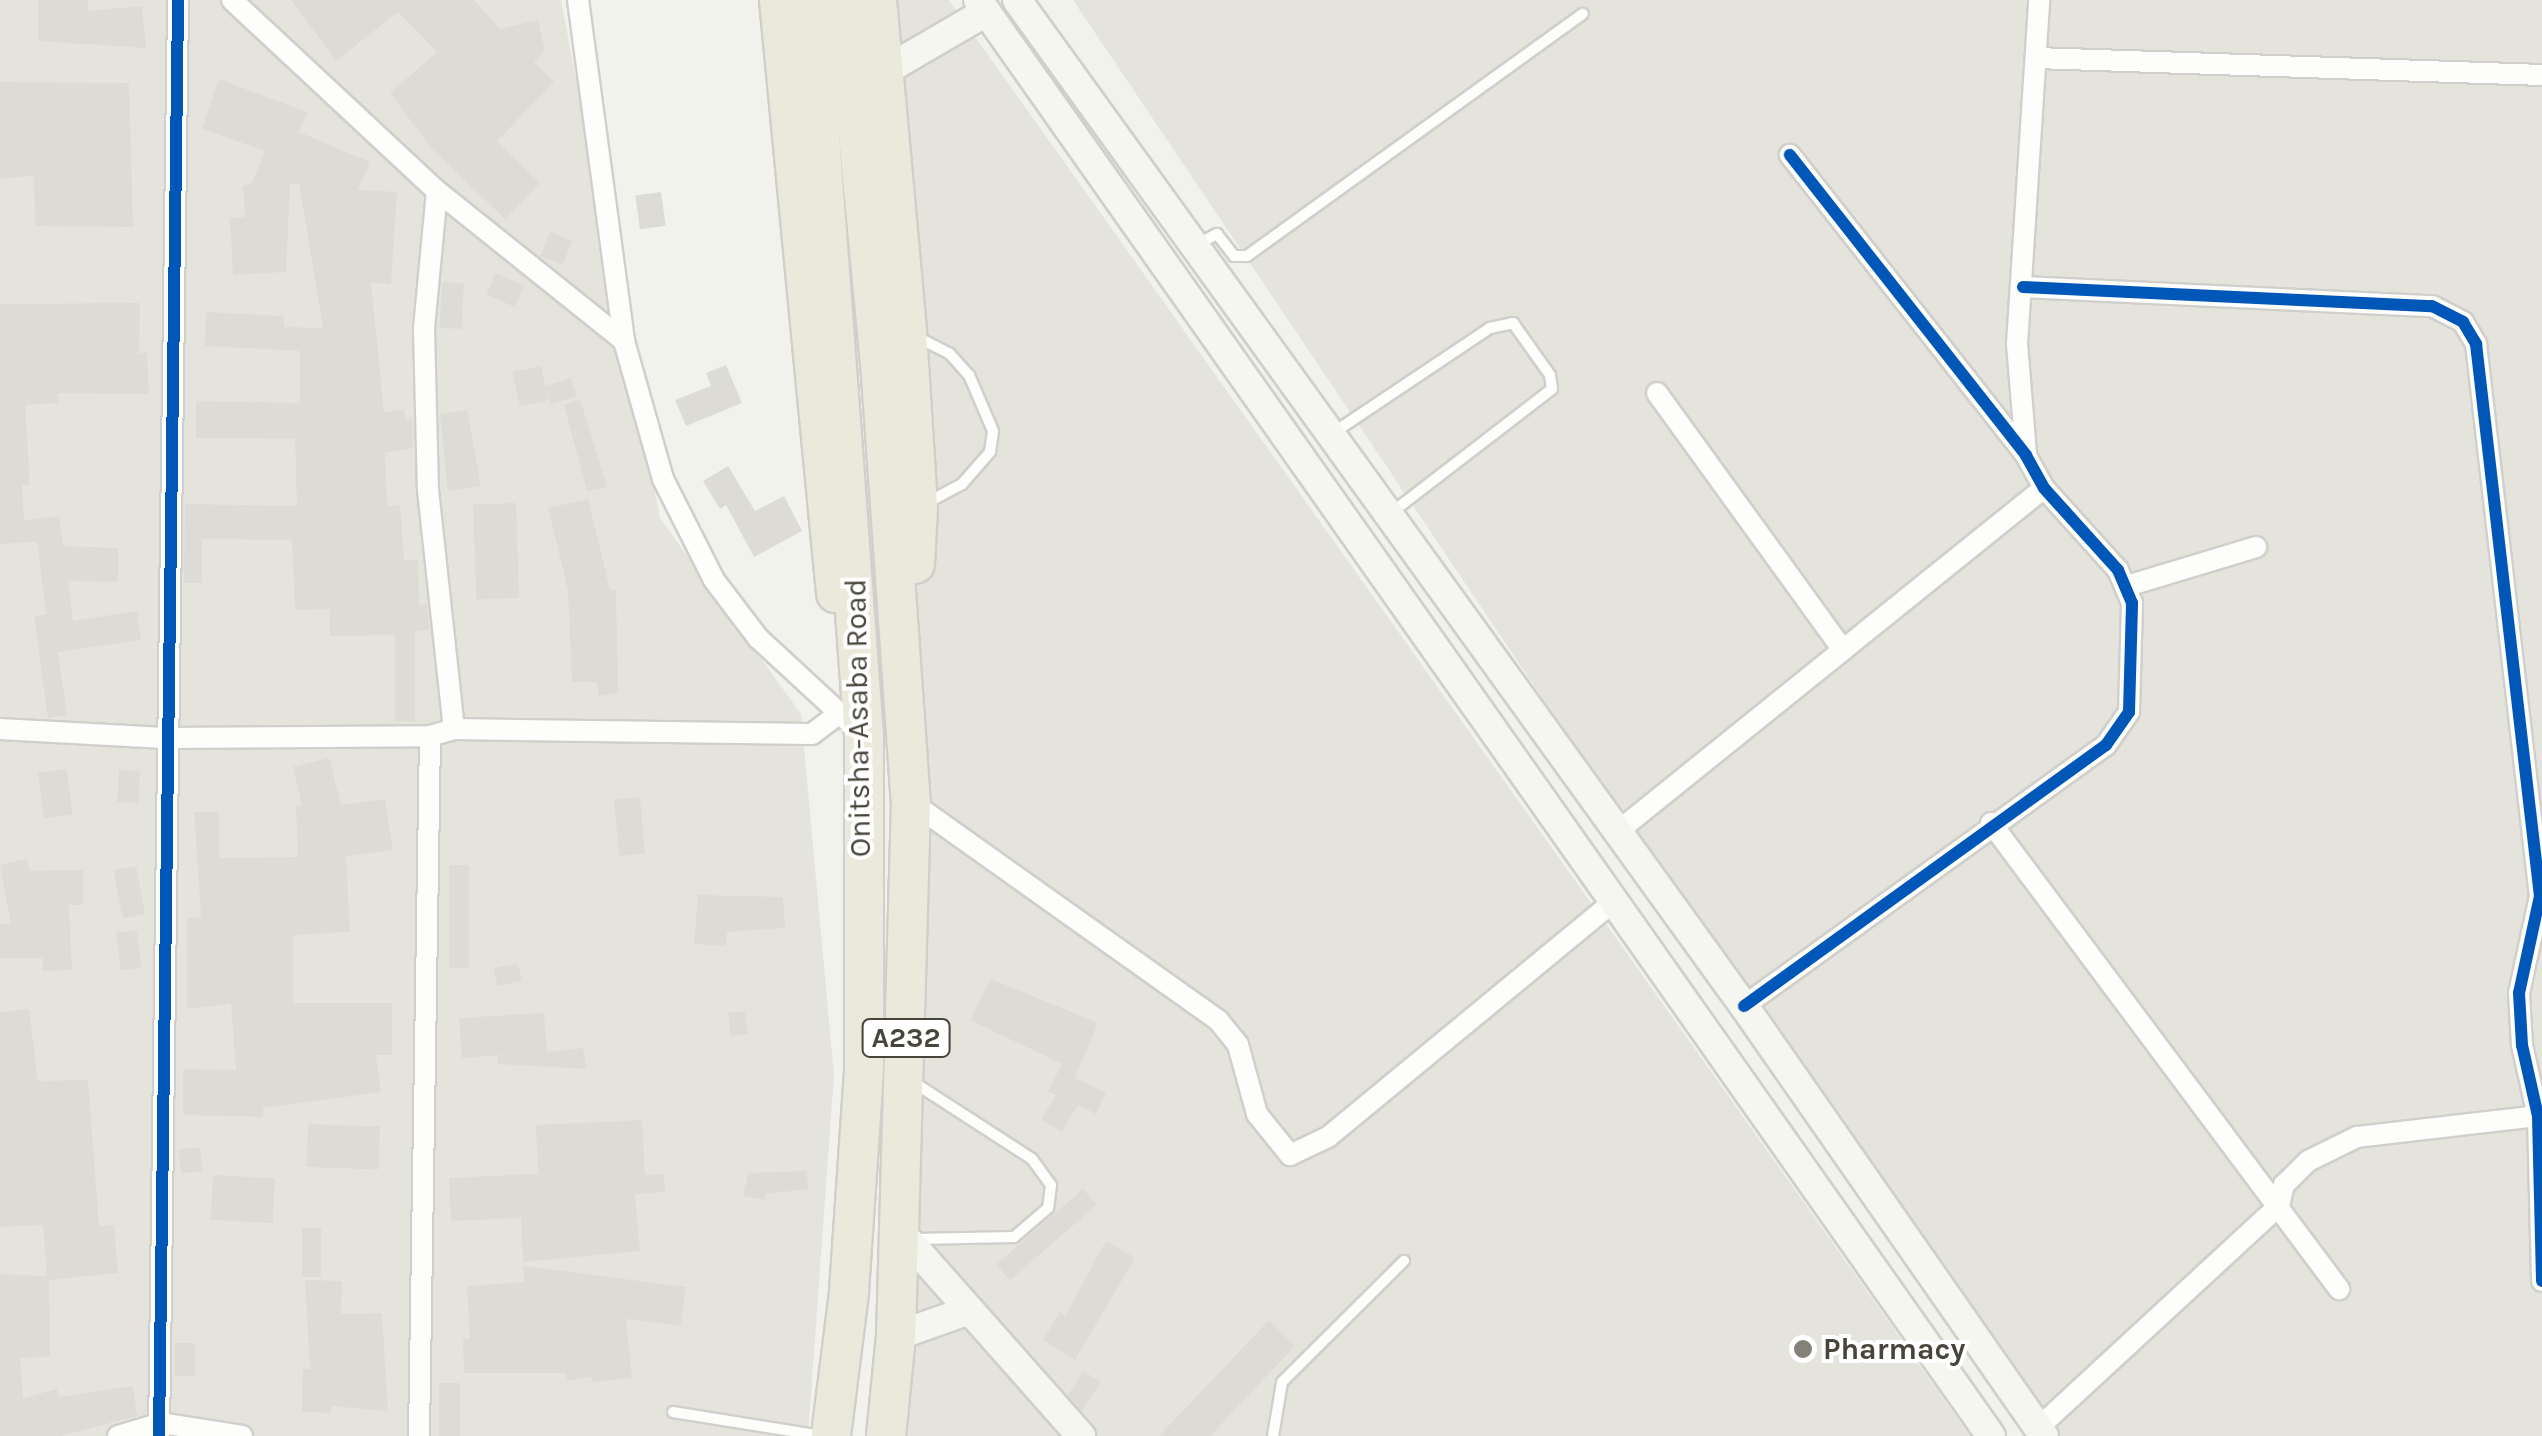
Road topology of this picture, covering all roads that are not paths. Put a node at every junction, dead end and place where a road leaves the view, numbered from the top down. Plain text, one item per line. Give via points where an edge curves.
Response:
1 (178, 0) edge
2 (232, 0) edge
3 (578, 0) edge
4 (779, 0) edge
5 (810, 0) edge
6 (845, 0) edge
7 (877, 0) edge
8 (2038, 0) edge
9 (1020, 1) edge
10 (982, 6) edge
11 (1583, 14) dead end
12 (2036, 58) junction
13 (888, 68) junction
14 (2542, 75) edge
15 (1790, 155) dead end
16 (437, 190) junction
17 (1191, 248) junction
18 (2023, 287) junction
19 (907, 332) junction
20 (624, 340) junction
21 (1657, 394) dead end
22 (1332, 433) junction
23 (2026, 455) junction
24 (2044, 488) junction
25 (918, 508) junction
26 (1390, 514) junction
27 (2256, 547) dead end
28 (2126, 586) junction
29 (903, 640) junction
30 (1842, 650) junction
31 (860, 666) junction
32 (852, 725) junction
33 (0, 729) edge
34 (454, 729) junction
35 (430, 736) junction
36 (165, 738) junction
37 (911, 802) junction
38 (1991, 823) junction
39 (1617, 832) junction
40 (1614, 901) junction
41 (1744, 1006) junction
42 (905, 1077) junction
43 (2538, 1116) junction
44 (2279, 1206) junction
45 (902, 1234) junction
46 (1404, 1261) dead end
47 (2542, 1280) edge
48 (2338, 1289) dead end
49 (970, 1310) junction
50 (896, 1336) junction
51 (672, 1412) dead end
52 (160, 1429) edge
53 (2041, 1432) edge
54 (118, 1436) edge
55 (242, 1436) edge
56 (418, 1436) edge
57 (823, 1436) edge
58 (831, 1436) edge
59 (886, 1436) edge
60 (1082, 1436) edge
61 (1273, 1436) edge
62 (1991, 1436) edge

1 - 36 street
2 - 16 street
3 - 20 street
4 - 31 highway via 826,536 844,636
5 - 31 highway, Onitsha-Asaba Road / A232
6 - 29 highway, A232
7 - 13 highway
8 - 12 street
9 - 17 main road
10 - 13 main road
10 - 40 main road
11 - 17 lane via 1247,256 1234,256 1218,234
12 - 14 street
12 - 18 street
13 - 19 highway
15 - 23 street
16 - 20 street
16 - 34 street via 424,328 428,490
17 - 22 main road
18 - 23 street via 2017,344
18 - 43 street via 2432,306 2464,322 2476,344 2540,896 2519,993
19 - 25 highway
19 - 25 lane via 949,352 969,376 993,431 990,452 962,484
20 - 32 street via 663,478 692,542 758,638
21 - 30 street
22 - 26 main road
22 - 26 lane via 1490,328 1513,324 1522,336 1552,389
23 - 24 street
24 - 28 street
24 - 30 street
25 - 29 highway
26 - 39 main road
27 - 28 street
28 - 38 street via 2132,603 2129,712 2121,728
29 - 37 highway, A232
30 - 39 street
31 - 32 highway, Onitsha-Asaba Road / A232
32 - 34 street via 812,734
32 - 58 highway, Onitsha-Asaba Road / A232 via 864,1071 849,1293
33 - 36 street
34 - 35 street
35 - 36 street
35 - 56 street
36 - 52 street
37 - 40 street via 1218,1020 1238,1045 1257,1114 1290,1155 1328,1137
37 - 42 highway, A232
38 - 41 street
38 - 44 street
39 - 41 main road
40 - 62 main road
41 - 53 main road
42 - 45 highway, A232
42 - 45 lane via 1032,1159 1051,1185 1048,1208 1014,1236
43 - 44 street via 2357,1136 2294,1172
43 - 47 street
44 - 48 street
44 - 53 street
45 - 49 main road
45 - 50 highway, A232
46 - 61 lane via 1282,1382
49 - 50 main road
49 - 60 main road
50 - 59 highway, A232
51 - 57 lane
52 - 54 street
52 - 55 street

